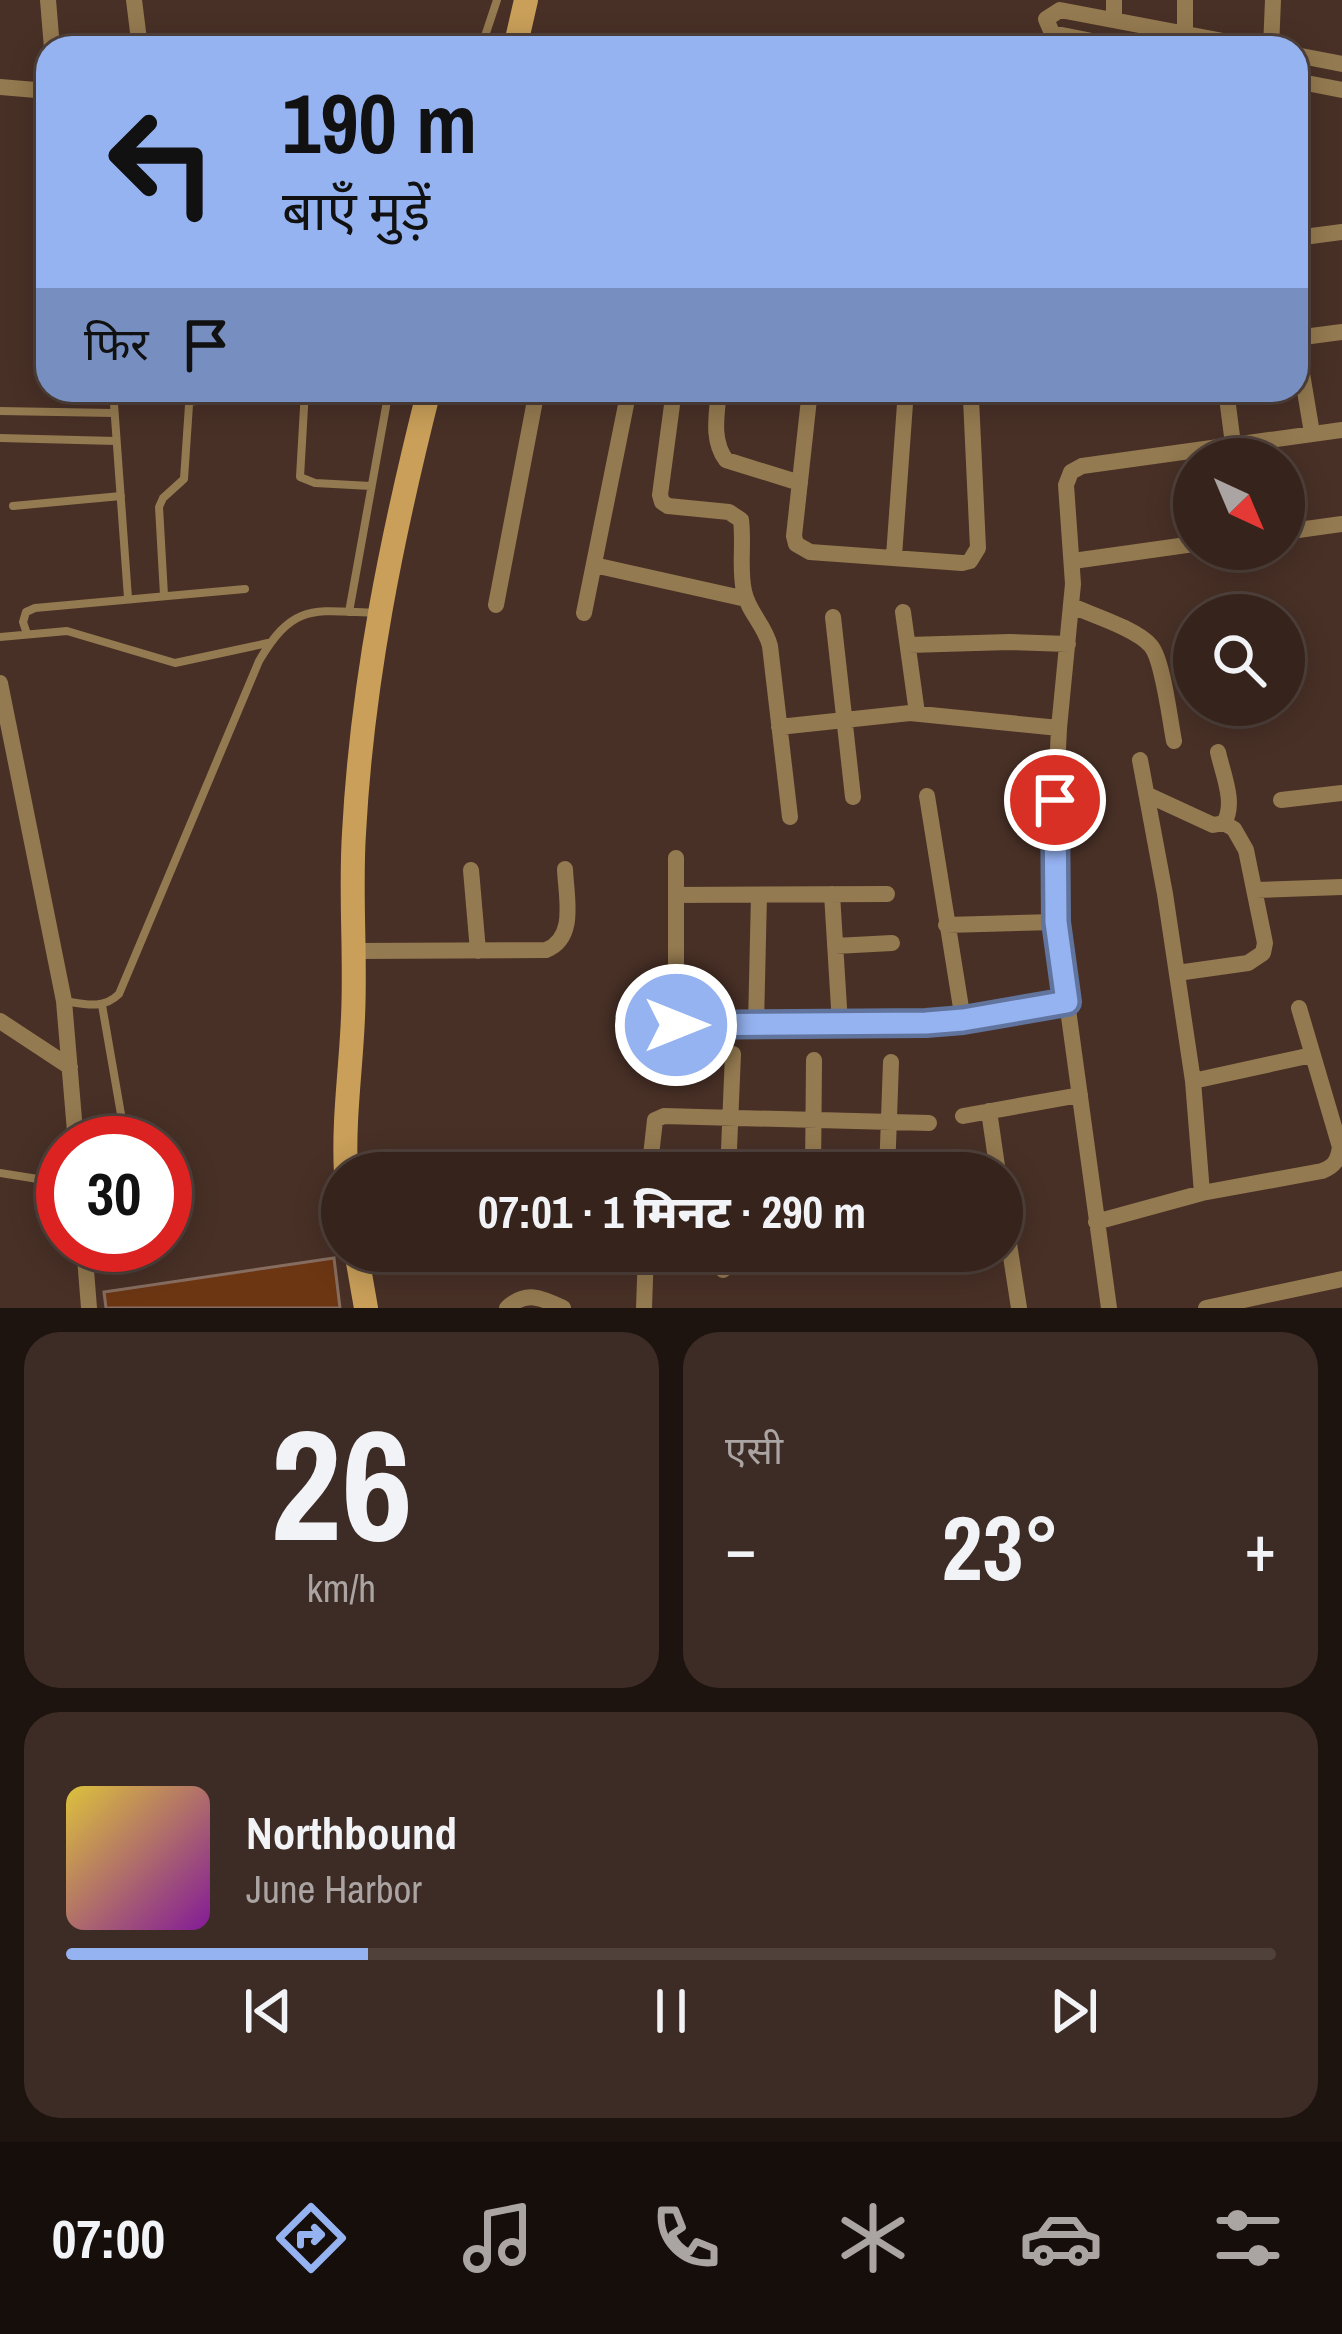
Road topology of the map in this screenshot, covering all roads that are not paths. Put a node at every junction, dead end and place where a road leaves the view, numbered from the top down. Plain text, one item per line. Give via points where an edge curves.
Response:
1 (48, 0) edge
2 (134, 0) edge
3 (497, 0) edge
4 (526, 0) edge
5 (1114, 0) edge
6 (1185, 0) edge
7 (1273, 0) edge
8 (1114, 20) junction
9 (1185, 33) junction
10 (51, 36) edge
11 (138, 36) edge
12 (485, 36) edge
13 (518, 36) edge
14 (1067, 36) edge
15 (1200, 36) edge
16 (1272, 36) edge
17 (1308, 57) edge
18 (1342, 64) edge
19 (1308, 83) edge
20 (0, 87) edge
21 (36, 90) edge
22 (1342, 90) edge
23 (1342, 232) edge
24 (1308, 236) edge
25 (1342, 332) edge
26 (1308, 336) edge
27 (114, 402) edge
28 (189, 402) edge
29 (304, 402) edge
30 (387, 402) edge
31 (426, 402) edge
32 (535, 402) edge
33 (627, 402) edge
34 (672, 402) edge
35 (718, 402) edge
36 (809, 402) edge
37 (905, 402) edge
38 (971, 402) edge
39 (1228, 402) edge
40 (1307, 402) edge
41 (0, 411) edge
42 (114, 413) junction
43 (1342, 430) edge
44 (1312, 434) junction
45 (0, 437) edge
46 (1232, 438) edge
47 (1280, 438) edge
48 (116, 441) junction
49 (1173, 453) edge
50 (800, 483) junction
51 (371, 486) junction
52 (121, 496) junction
53 (13, 506) dead end
54 (1342, 524) edge
55 (1305, 529) edge
56 (1173, 547) edge
57 (894, 556) junction
58 (1073, 561) junction
59 (594, 565) junction
60 (245, 589) dead end
61 (164, 595) junction
62 (128, 598) junction
63 (746, 599) junction
64 (496, 605) dead end
65 (1072, 606) junction
66 (349, 612) junction
67 (903, 612) dead end
68 (584, 613) dead end
69 (378, 614) junction
70 (833, 617) dead end
71 (27, 634) junction
72 (0, 638) edge
73 (269, 643) junction
74 (1068, 644) junction
75 (908, 645) junction
76 (0, 683) edge
77 (917, 713) junction
78 (843, 720) junction
79 (779, 728) junction
80 (1059, 728) junction
81 (1174, 741) dead end
82 (1218, 752) dead end
83 (1140, 760) dead end
84 (1342, 793) edge
85 (1148, 795) junction
86 (927, 796) dead end
87 (853, 797) dead end
88 (1281, 800) dead end
89 (790, 818) dead end
90 (1224, 824) junction
91 (676, 858) dead end
92 (565, 869) dead end
93 (471, 870) dead end
94 (1342, 887) edge
95 (1256, 890) junction
96 (832, 894) junction
97 (887, 894) dead end
98 (676, 895) junction
99 (759, 895) junction
100 (1056, 922) junction
101 (946, 925) junction
102 (892, 943) dead end
103 (836, 946) junction
104 (353, 951) junction
105 (478, 951) junction
106 (1177, 973) junction
107 (64, 1001) junction
108 (1067, 1002) junction
109 (102, 1005) junction
110 (1299, 1009) dead end
111 (963, 1020) junction
112 (0, 1021) edge
113 (840, 1024) junction
114 (646, 1025) dead end
115 (676, 1025) junction
116 (756, 1025) junction
117 (733, 1054) dead end
118 (1312, 1054) junction
119 (814, 1060) dead end
120 (891, 1062) dead end
121 (70, 1066) junction
122 (1192, 1081) junction
123 (1080, 1095) junction
124 (989, 1112) junction
125 (74, 1116) edge
126 (121, 1116) edge
127 (963, 1116) dead end
128 (731, 1118) junction
129 (815, 1120) junction
130 (890, 1122) junction
131 (929, 1123) dead end
132 (345, 1152) edge
133 (651, 1152) edge
134 (729, 1152) edge
135 (814, 1152) edge
136 (888, 1152) edge
137 (995, 1152) edge
138 (0, 1173) edge
139 (36, 1179) edge
140 (1202, 1193) junction
141 (1096, 1222) junction
142 (86, 1272) edge
143 (360, 1272) edge
144 (645, 1272) edge
145 (1013, 1272) edge
146 (1342, 1279) edge
147 (1237, 1305) edge
148 (89, 1308) edge
149 (366, 1308) edge
150 (507, 1308) edge
151 (563, 1308) edge
152 (644, 1308) edge
153 (1019, 1308) edge
154 (1109, 1308) edge
155 (1206, 1308) edge

1 - 10 street
2 - 11 street
3 - 12 lane
4 - 13 street
5 - 8 street
6 - 9 street
7 - 16 street
8 - 9 street
8 - 14 street via 1060,10 1046,20 1052,33
9 - 15 street
17 - 18 street
19 - 22 street
20 - 21 street
23 - 24 street
25 - 26 street
27 - 42 lane
28 - 61 lane via 184,479 159,506
29 - 51 lane via 300,477
30 - 51 lane
31 - 69 street
32 - 64 street
33 - 59 street
34 - 63 street via 662,502 741,520
35 - 50 street via 716,439 726,460
36 - 50 street
37 - 57 street
38 - 57 street via 976,556 962,563
39 - 46 street
40 - 44 street
41 - 42 lane
42 - 48 lane
43 - 44 street
44 - 47 street
45 - 48 lane
48 - 52 lane
49 - 58 street via 1071,472
50 - 57 street via 794,536 801,549
51 - 66 lane
52 - 53 lane
52 - 62 lane
54 - 55 street
56 - 58 street
58 - 65 street
59 - 63 street
59 - 68 street
60 - 61 lane
61 - 62 lane
62 - 71 lane via 34,608 23,622
63 - 79 street via 766,633
65 - 74 street
65 - 81 street via 1151,646
66 - 69 lane
66 - 73 lane via 306,612
67 - 75 street
69 - 104 street via 354,836
70 - 78 street
71 - 72 lane
71 - 73 lane via 80,634 175,663
73 - 109 lane via 119,994
74 - 75 street
74 - 80 street
75 - 77 street
76 - 107 street
77 - 78 street
77 - 80 street
78 - 79 street
78 - 87 street
79 - 89 street
80 - 100 street
82 - 90 street via 1229,798
83 - 85 street
84 - 88 street
85 - 90 street
85 - 106 street
86 - 101 street
90 - 95 street via 1242,838
91 - 98 street
92 - 105 street via 567,920 558,945
93 - 105 street
94 - 95 street
95 - 106 street via 1263,953 1248,963
96 - 97 street
96 - 99 street
96 - 103 street
98 - 99 street
98 - 115 street
99 - 116 street
100 - 101 street
100 - 108 street
101 - 111 street
102 - 103 street
103 - 113 street
104 - 105 street
104 - 132 street
106 - 122 street
107 - 109 lane
107 - 121 street
108 - 111 street
108 - 123 street
109 - 126 lane
110 - 118 street
111 - 113 street
112 - 121 street
113 - 116 street
114 - 115 street
115 - 116 street
117 - 128 street
118 - 122 street
118 - 140 street via 1340,1147 1331,1168
119 - 129 street
120 - 130 street
121 - 125 street
122 - 140 street
123 - 124 street
123 - 141 street
124 - 127 street
124 - 137 street
128 - 129 street
128 - 133 street via 664,1116 655,1120
128 - 134 street
129 - 130 street
129 - 135 street
130 - 131 street
130 - 136 street
138 - 139 lane
140 - 141 street
141 - 154 street
142 - 148 street
143 - 149 street
144 - 152 street
145 - 153 street
146 - 147 street
147 - 155 street
150 - 151 street via 526,1296

